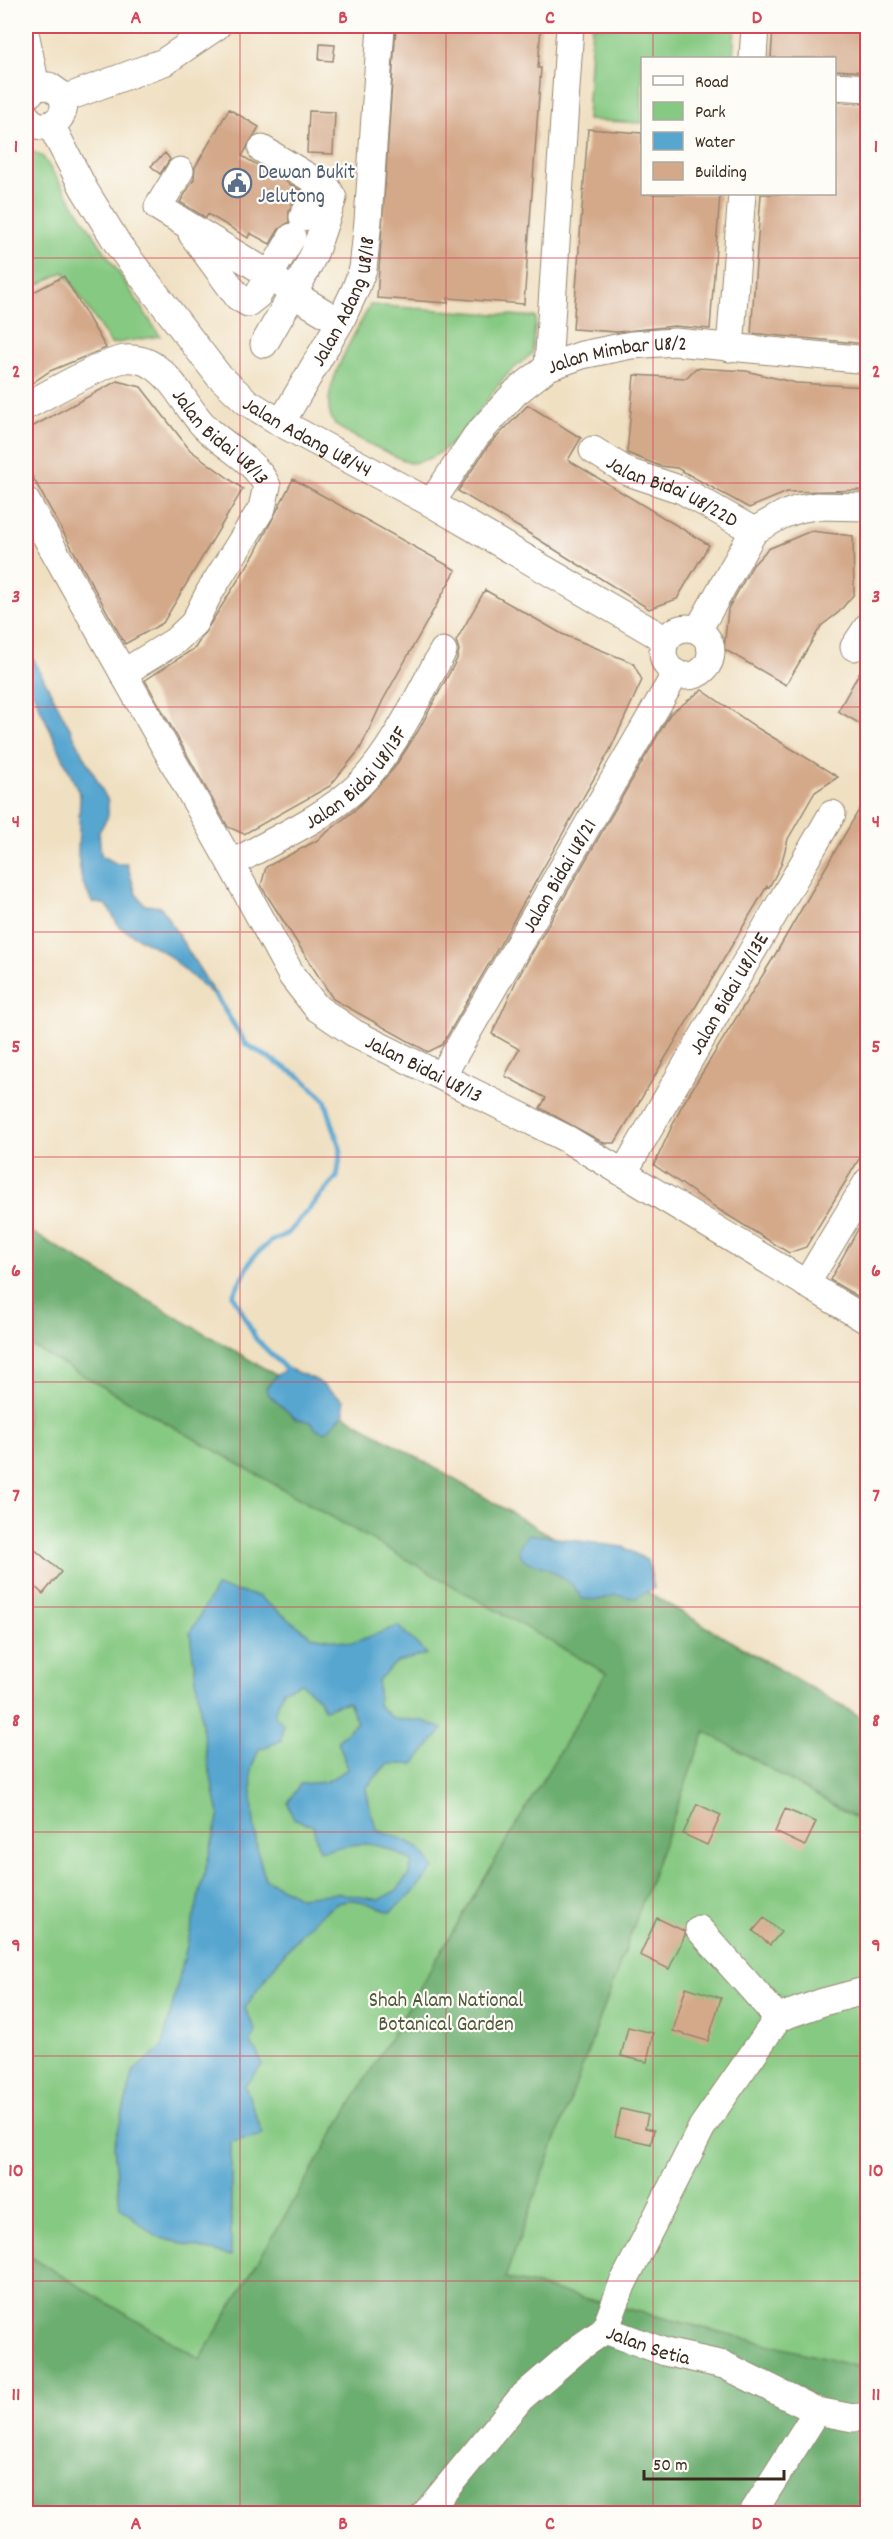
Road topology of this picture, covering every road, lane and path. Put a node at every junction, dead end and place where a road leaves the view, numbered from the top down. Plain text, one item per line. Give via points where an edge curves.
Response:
1 (217, 26) edge
2 (381, 26) edge
3 (570, 26) edge
4 (755, 26) edge
5 (26, 37) edge
6 (753, 57) edge
7 (836, 86) edge
8 (867, 88) edge
9 (31, 92) edge
10 (63, 99) junction
11 (26, 116) edge
12 (51, 125) junction
13 (262, 149) dead end
14 (180, 171) dead end
15 (322, 185) junction
16 (742, 195) edge
17 (184, 223) junction
18 (270, 275) junction
19 (293, 294) junction
20 (340, 322) junction
21 (264, 344) dead end
22 (730, 348) junction
23 (867, 360) edge
24 (548, 367) junction
25 (26, 406) edge
26 (281, 423) junction
27 (593, 450) dead end
28 (26, 501) edge
29 (431, 503) junction
30 (867, 507) edge
31 (754, 531) junction
32 (698, 630) junction
33 (666, 640) junction
34 (443, 651) dead end
35 (123, 673) junction
36 (675, 673) junction
37 (832, 814) dead end
38 (231, 864) junction
39 (442, 1076) junction
40 (624, 1172) junction
41 (867, 1181) edge
42 (806, 1284) junction
43 (867, 1321) edge
44 (699, 1929) dead end
45 (867, 1990) edge
46 (778, 2018) junction
47 (605, 2330) junction
48 (817, 2411) junction
49 (867, 2416) edge
50 (425, 2514) edge
51 (752, 2514) edge

1 - 10 street via 164,62
2 - 20 street, Jalan Adang U8/18 via 363,269
3 - 24 street
4 - 6 street
5 - 9 street
7 - 8 street
9 - 10 street via 52,87
10 - 12 street via 62,115
11 - 12 street via 37,126
12 - 26 street, Jalan Adang U8/44 via 119,246 218,375 247,402
13 - 15 street
14 - 17 street via 158,207
15 - 18 street
15 - 19 street via 333,198 314,254
16 - 22 street
17 - 18 street
17 - 18 street via 243,301 253,301
18 - 19 street
19 - 20 street
19 - 21 street
20 - 26 street, Jalan Adang U8/18
22 - 23 street, Jalan Mimbar U8/2
22 - 24 street, Jalan Mimbar U8/2 via 654,342 605,349
24 - 29 street, Jalan Mimbar U8/2 via 495,412
25 - 35 street, Jalan Bidai U8/13 via 116,361 143,361 163,373 200,422 221,443 254,466 267,486 262,508 194,624 175,641
26 - 29 street, Jalan Adang U8/44
27 - 31 street, Jalan Bidai U8/22D via 628,472 682,490
28 - 35 street, Jalan Bidai U8/13
29 - 33 street, Jalan Adang U8/44
30 - 31 street via 799,509
31 - 32 street
32 - 33 street via 676,630
32 - 36 street via 708,641 708,663 690,675
33 - 36 street via 663,655
34 - 38 street, Jalan Bidai U8/13F via 386,751 358,786 315,817
35 - 38 street, Jalan Bidai U8/13
36 - 39 street, Jalan Bidai U8/21
37 - 40 street, Jalan Bidai U8/13E
38 - 39 street, Jalan Bidai U8/13 via 292,976 316,1008 342,1026
39 - 40 street, Jalan Bidai U8/13
40 - 42 street, Jalan Bidai U8/13
41 - 42 street
42 - 43 street, Jalan Bidai U8/13
44 - 46 street
45 - 46 street
46 - 47 street via 702,2127 622,2285
47 - 48 street, Jalan Setia via 665,2352 724,2365
47 - 50 street, Jalan Setia via 521,2398
48 - 49 street, Jalan Setia via 853,2418
48 - 51 street

